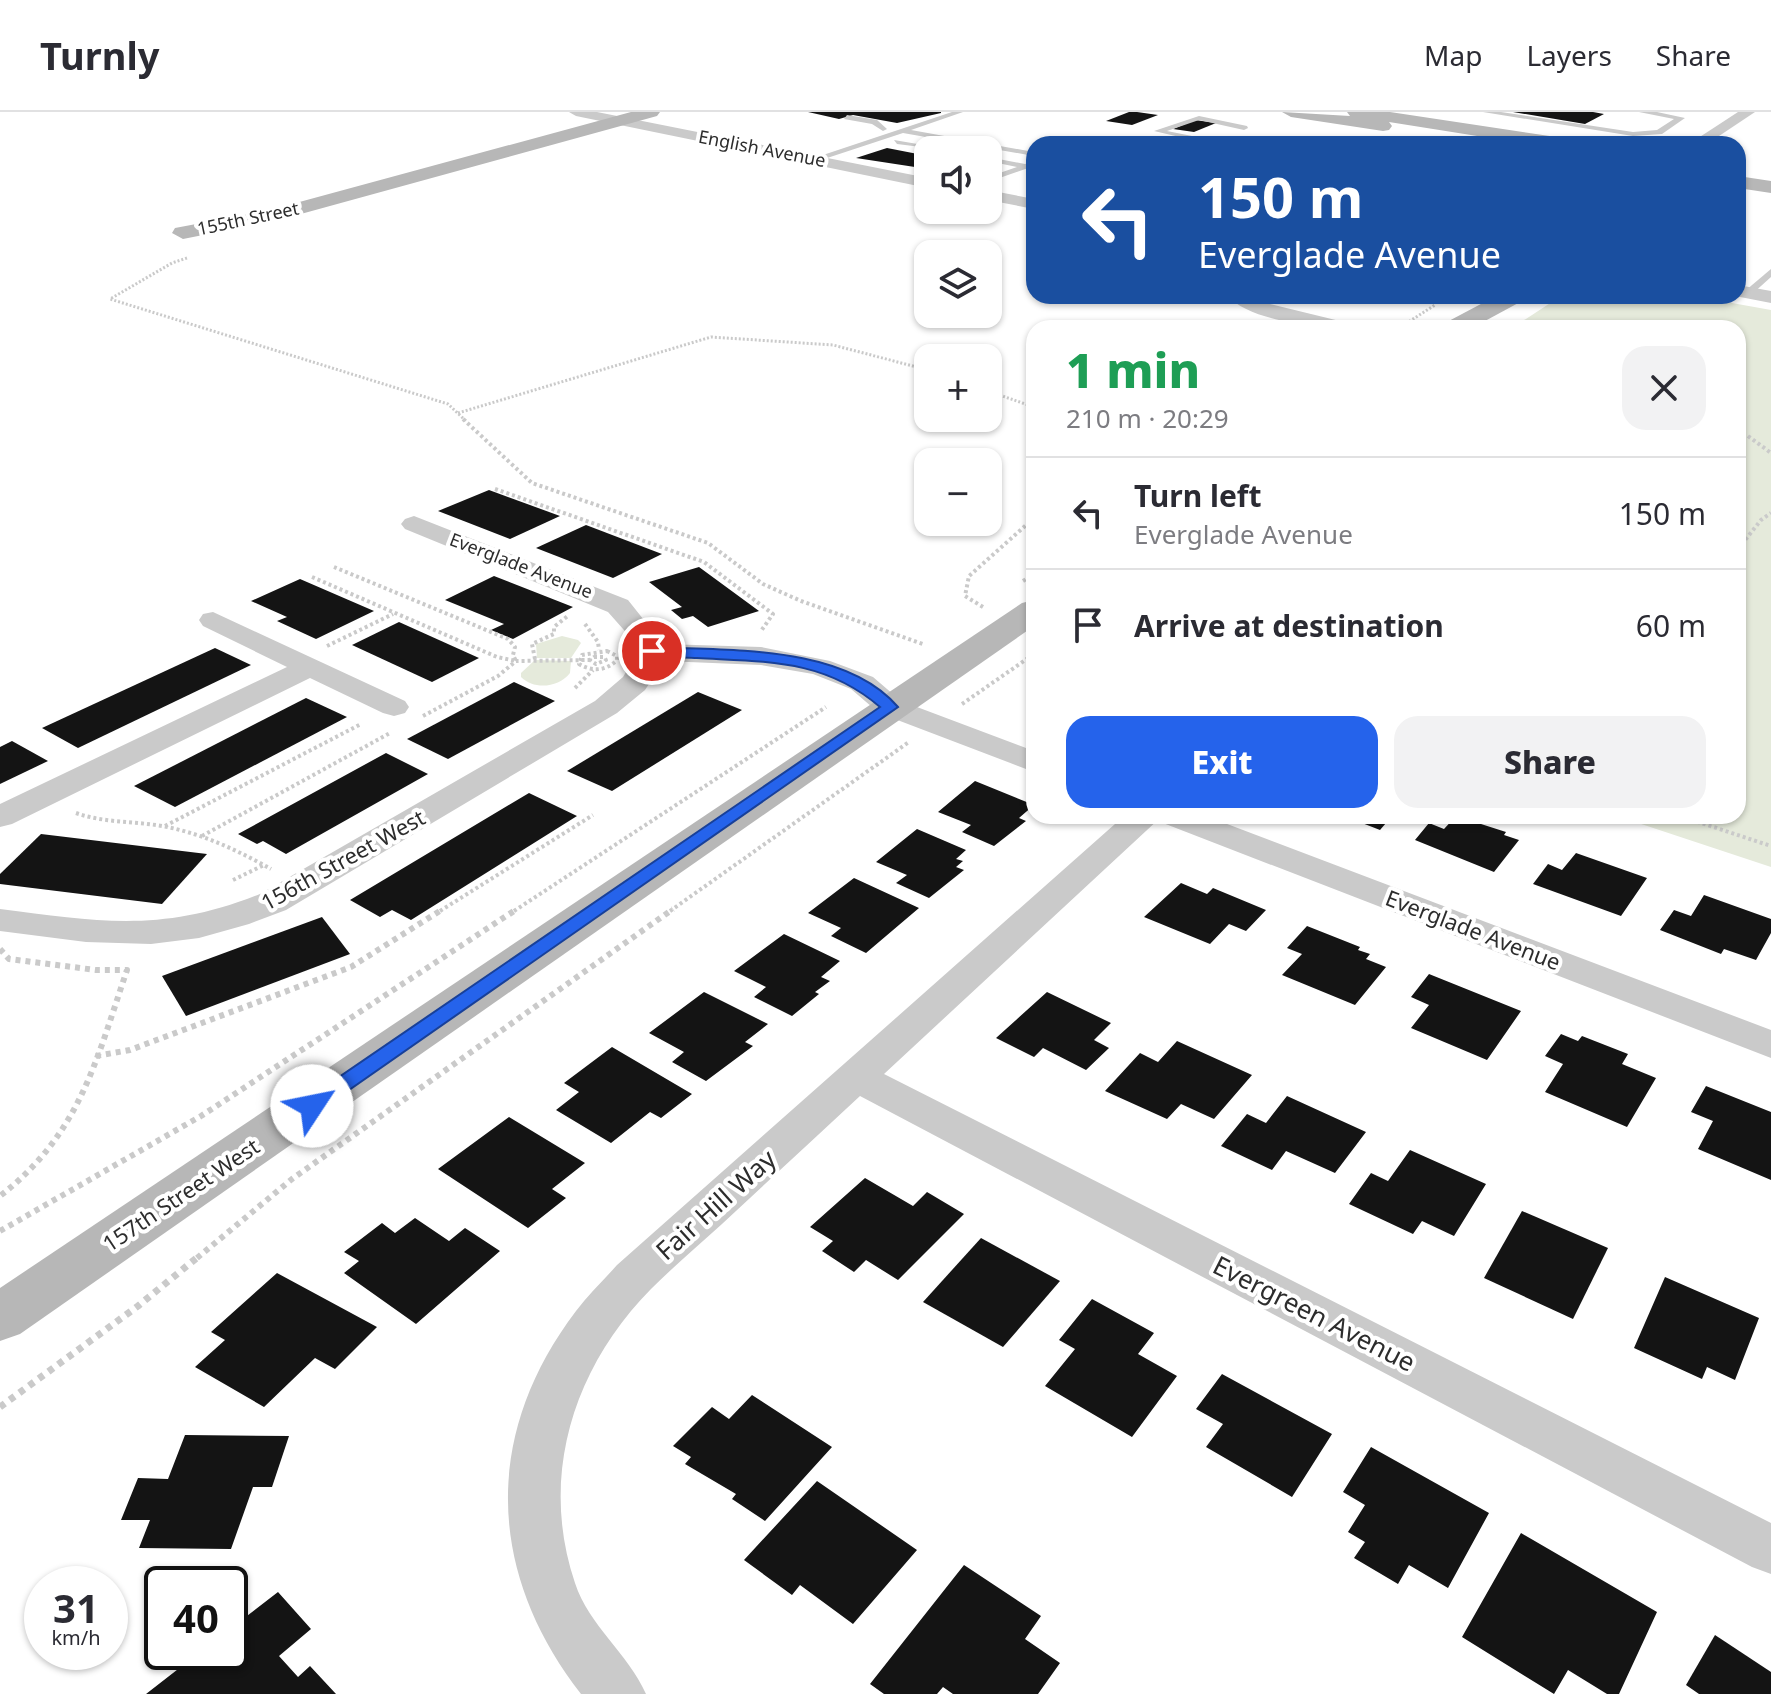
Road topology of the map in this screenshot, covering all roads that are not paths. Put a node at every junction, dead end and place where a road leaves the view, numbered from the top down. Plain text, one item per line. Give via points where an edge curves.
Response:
1 (651, 112) edge
2 (959, 112) edge
3 (1291, 112) edge
4 (1356, 112) edge
5 (1487, 112) edge
6 (1643, 112) edge
7 (1748, 112) edge
8 (600, 115) edge
9 (847, 117) dead end
10 (1614, 124) dead end
11 (1244, 128) dead end
12 (883, 129) dead end
13 (903, 131) junction
14 (1603, 131) junction
15 (1181, 136) edge
16 (1444, 136) edge
17 (1511, 136) edge
18 (1710, 136) edge
19 (879, 138) junction
20 (914, 145) edge
21 (1026, 153) edge
22 (812, 160) junction
23 (1002, 161) edge
24 (1026, 164) edge
25 (1026, 166) edge
26 (1746, 172) edge
27 (1002, 175) edge
28 (1771, 176) edge
29 (914, 180) edge
30 (1746, 183) edge
31 (1771, 187) edge
32 (1002, 198) edge
33 (1026, 202) edge
34 (1771, 272) edge
35 (1746, 290) edge
36 (1746, 293) edge
37 (1771, 297) edge
38 (1252, 304) edge
39 (1477, 304) edge
40 (1499, 304) edge
41 (1312, 320) edge
42 (1458, 320) edge
43 (1469, 320) edge
44 (414, 524) dead end
45 (1026, 617) edge
46 (213, 620) dead end
47 (650, 661) junction
48 (302, 664) junction
49 (403, 718) road end
50 (904, 721) junction
51 (1026, 759) edge
52 (0, 817) edge
53 (1135, 824) edge
54 (1196, 824) edge
55 (0, 920) edge
56 (1771, 1045) edge
57 (858, 1078) junction
58 (0, 1318) edge
59 (1771, 1550) edge
60 (617, 1694) edge

1 - 8 street, 155th Street
2 - 13 lane
3 - 16 street
4 - 17 street
5 - 14 lane
6 - 14 lane via 1681,118 1651,134
7 - 18 street
8 - 8 street, 155th Street via 246,210 183,233 272,216
8 - 22 street, English Avenue
9 - 12 lane
10 - 14 lane
11 - 15 lane via 1199,118 1158,131
13 - 19 lane
13 - 21 lane
19 - 20 lane
19 - 22 lane
22 - 29 street, English Avenue
23 - 24 lane
25 - 27 lane
26 - 28 street
30 - 31 street
32 - 33 street
34 - 35 lane
36 - 37 street
38 - 41 street
39 - 42 street
40 - 43 street
44 - 47 street, Everglade Avenue via 618,606 631,619
45 - 50 street, 157th Street West
46 - 48 street
47 - 50 street via 785,678 833,702
47 - 50 street via 736,654 787,659 862,683
47 - 55 street, 156th Street West via 629,691 613,703 244,914 172,931 72,930
48 - 49 street
48 - 52 street
50 - 51 street
50 - 58 street, 157th Street West
53 - 57 street, Fair Hill Way
54 - 56 street, Everglade Avenue
57 - 59 street, Evergreen Avenue
57 - 60 street, Fair Hill Way via 607,1304 550,1396 533,1468 538,1545 547,1584 564,1621

